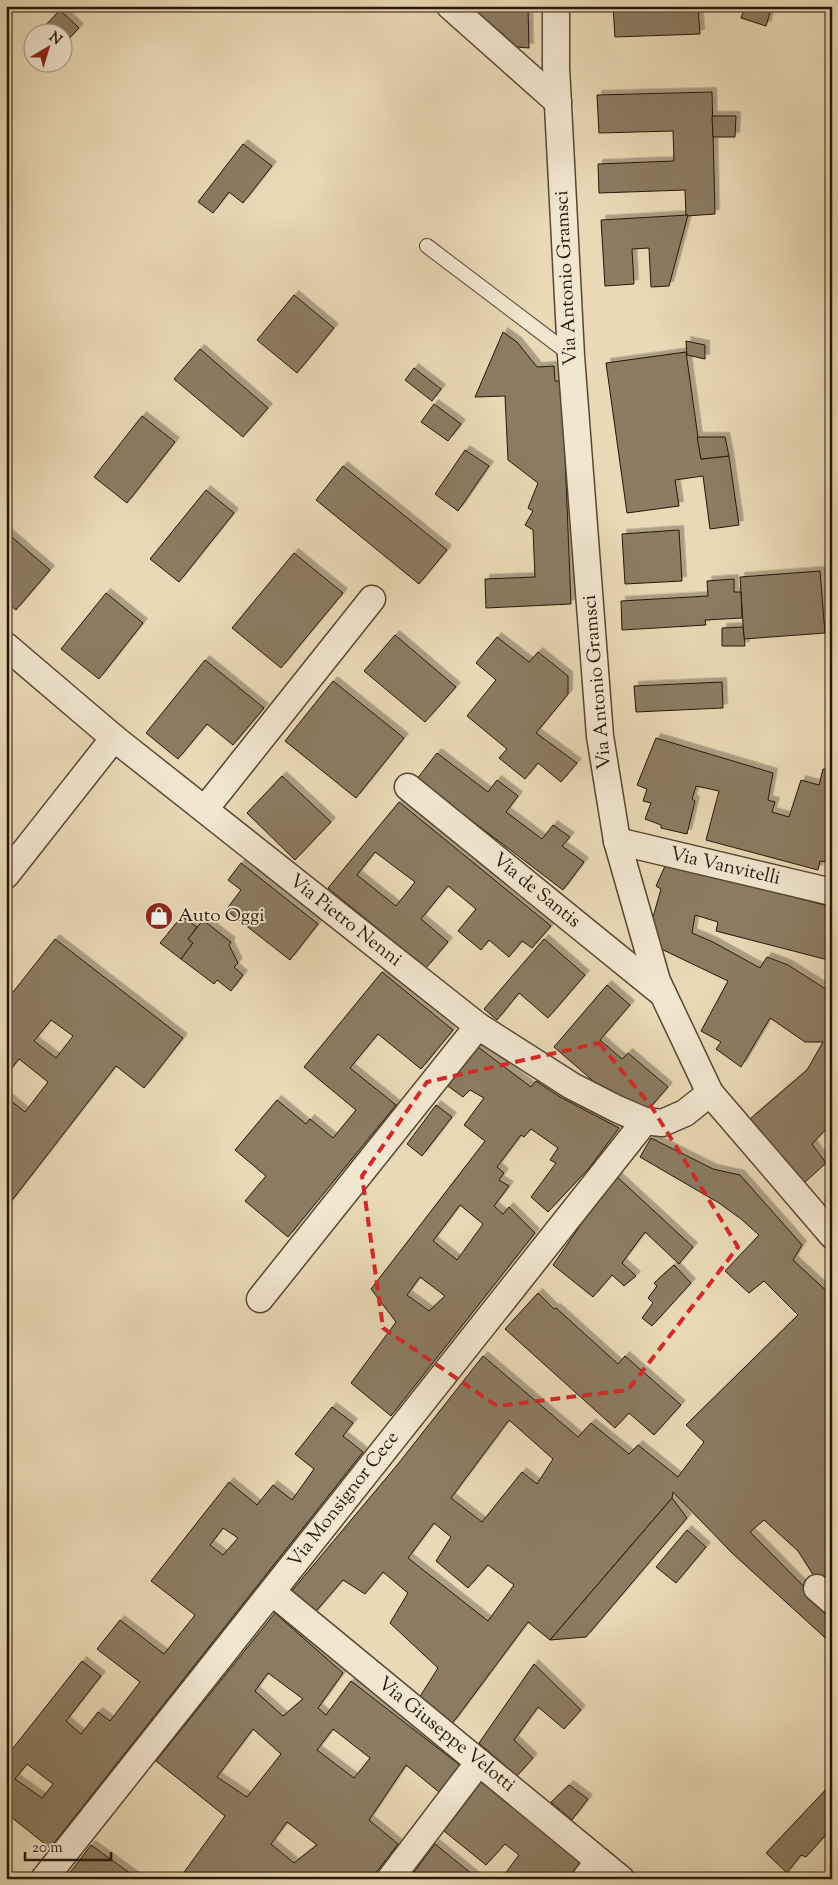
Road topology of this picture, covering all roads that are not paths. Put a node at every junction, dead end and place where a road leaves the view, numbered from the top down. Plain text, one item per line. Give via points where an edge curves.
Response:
1 (450, 6) edge
2 (556, 6) edge
3 (558, 102) junction
4 (427, 246) dead end
5 (571, 356) junction
6 (372, 599) dead end
7 (6, 646) edge
8 (114, 738) junction
9 (408, 787) dead end
10 (205, 809) junction
11 (617, 841) junction
12 (6, 875) edge
13 (832, 892) edge
14 (663, 994) junction
15 (478, 1026) junction
16 (710, 1092) junction
17 (645, 1121) junction
18 (832, 1235) edge
19 (260, 1299) dead end
20 (272, 1592) junction
21 (479, 1762) junction
22 (592, 1870) edge
23 (44, 1879) edge
24 (390, 1879) edge
25 (621, 1879) edge

1 - 3 street
2 - 3 street, Via Antonio Gramsci
3 - 5 street, Via Antonio Gramsci
4 - 5 lane
5 - 11 street, Via Antonio Gramsci via 600,736
6 - 10 street
7 - 8 street, Via Pietro Nenni
8 - 10 street, Via Pietro Nenni
8 - 12 street
9 - 14 street, Via de Santis
10 - 15 street, Via Pietro Nenni
11 - 13 street, Via Vanvitelli
11 - 14 street, Via Antonio Gramsci
14 - 16 street, Via Antonio Gramsci
15 - 17 street, Via Pietro Nenni via 572,1086
15 - 19 street
16 - 17 street, Via Pietro Nenni via 685,1113 662,1123
16 - 18 street, Via Antonio Gramsci
17 - 20 street, Via Monsignor Cece
20 - 21 street, Via Giuseppe Velotti
20 - 23 street, Via Monsignor Cece
21 - 22 street, Via Giuseppe Velotti
21 - 24 street
22 - 25 street, Via Giuseppe Velotti

